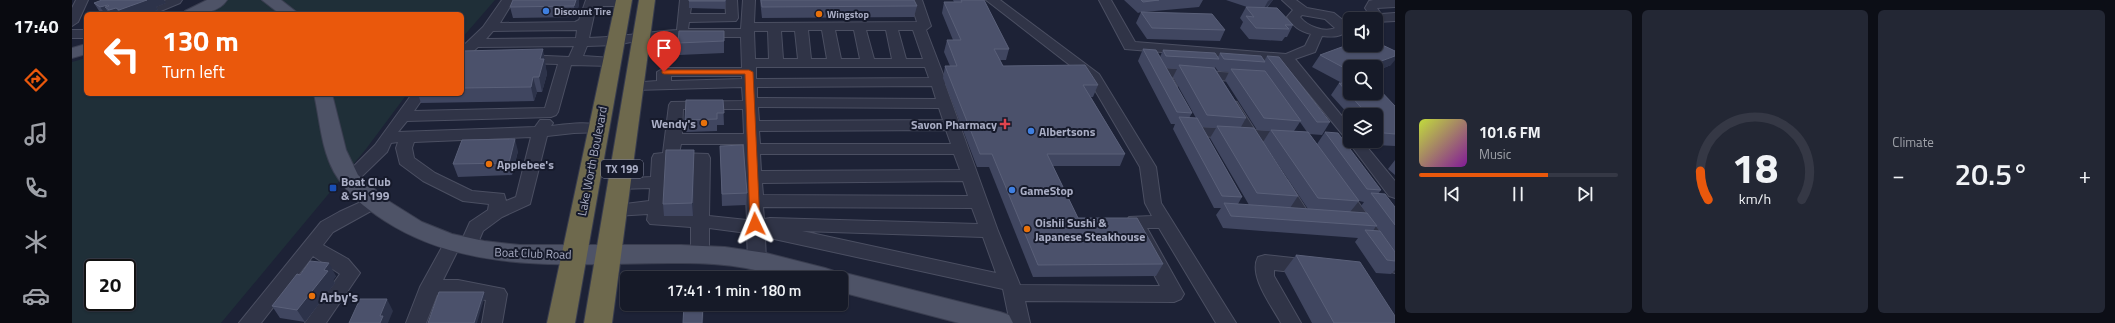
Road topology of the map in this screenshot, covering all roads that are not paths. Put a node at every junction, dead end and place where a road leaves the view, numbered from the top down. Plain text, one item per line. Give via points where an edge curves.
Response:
1 (82, 0) edge
2 (176, 0) edge
3 (219, 0) edge
4 (270, 0) edge
5 (508, 0) edge
6 (647, 0) edge
7 (686, 0) edge
8 (731, 0) edge
9 (749, 0) edge
10 (916, 0) edge
11 (992, 0) edge
12 (1105, 0) edge
13 (1288, 0) edge
14 (592, 1) edge
15 (624, 1) edge
16 (1395, 3) edge
17 (156, 9) dead end
18 (1303, 11) junction
19 (1395, 11) edge
20 (195, 12) edge
21 (288, 12) edge
22 (1374, 12) edge
23 (1383, 15) edge
24 (1383, 17) edge
25 (1395, 17) edge
26 (684, 18) junction
27 (732, 18) junction
28 (72, 22) edge
29 (585, 22) junction
30 (774, 26) junction
31 (801, 26) junction
32 (828, 26) junction
33 (859, 26) junction
34 (891, 26) junction
35 (918, 26) junction
36 (490, 27) junction
37 (1343, 29) edge
38 (747, 30) junction
39 (1318, 32) junction
40 (730, 33) junction
41 (72, 34) edge
42 (84, 34) edge
43 (682, 34) junction
44 (641, 36) junction
45 (616, 41) junction
46 (582, 42) junction
47 (476, 43) junction
48 (84, 50) edge
49 (464, 52) edge
50 (72, 53) edge
51 (1287, 58) junction
52 (464, 60) edge
53 (477, 60) edge
54 (508, 60) edge
55 (570, 61) junction
56 (612, 62) junction
57 (932, 62) junction
58 (776, 63) junction
59 (805, 63) junction
60 (835, 63) junction
61 (868, 63) junction
62 (900, 63) junction
63 (749, 73) junction
64 (1213, 75) junction
65 (939, 82) junction
66 (1263, 84) edge
67 (635, 86) junction
68 (671, 86) junction
69 (324, 96) edge
70 (417, 96) edge
71 (1177, 99) edge
72 (750, 104) junction
73 (946, 104) junction
74 (676, 105) junction
75 (551, 112) junction
76 (402, 116) junction
77 (1289, 120) edge
78 (953, 125) junction
79 (1343, 127) edge
80 (599, 129) junction
81 (540, 132) junction
82 (1196, 132) edge
83 (1250, 135) junction
84 (408, 137) junction
85 (386, 138) junction
86 (752, 138) junction
87 (674, 139) junction
88 (1360, 148) edge
89 (961, 149) junction
90 (670, 158) junction
91 (1268, 162) edge
92 (970, 175) junction
93 (1276, 175) edge
94 (1330, 176) edge
95 (753, 177) junction
96 (349, 179) junction
97 (659, 182) junction
98 (620, 183) junction
99 (1395, 192) edge
100 (374, 202) junction
101 (754, 202) junction
102 (979, 202) junction
103 (657, 207) junction
104 (616, 210) junction
105 (496, 213) junction
106 (1302, 216) edge
107 (1340, 219) edge
108 (1363, 220) junction
109 (700, 221) junction
110 (1164, 222) junction
111 (755, 226) junction
112 (989, 231) junction
113 (460, 245) junction
114 (312, 247) junction
115 (574, 254) junction
116 (609, 254) junction
117 (700, 255) junction
118 (757, 260) junction
119 (1395, 266) edge
120 (1326, 270) edge
121 (799, 271) edge
122 (848, 284) edge
123 (430, 287) junction
124 (1012, 288) junction
125 (249, 323) edge
126 (315, 323) edge
127 (416, 323) edge
128 (492, 323) edge
129 (561, 323) edge
130 (598, 323) edge
131 (1000, 323) edge
132 (1020, 323) edge
133 (1226, 323) edge
134 (1291, 323) edge

1 - 28 street
2 - 17 street
3 - 20 main road
4 - 21 main road
5 - 36 street
6 - 44 highway, TX 199
7 - 26 street
8 - 27 street
9 - 38 street
10 - 35 street via 925,26
11 - 110 street via 1094,77 1148,167 1153,203
12 - 51 street via 1130,46
13 - 18 street
14 - 15 street
14 - 29 street
15 - 45 highway, Lake Worth Boulevard / TX 199
16 - 22 street via 1374,4 1371,8
18 - 37 street via 1317,13
18 - 39 street via 1294,14 1295,20 1305,28
19 - 23 street
24 - 25 street
26 - 27 street
26 - 43 street
27 - 40 street
29 - 36 street via 578,26
29 - 46 street
30 - 31 street
30 - 38 street
30 - 58 street
31 - 32 street
31 - 59 street
32 - 33 street
32 - 60 street
33 - 34 street
33 - 61 street
34 - 35 street
34 - 62 street
35 - 57 street
36 - 47 street
37 - 39 street via 1329,34
38 - 40 street
38 - 63 street
39 - 51 street via 1310,49
40 - 43 street
41 - 42 street
43 - 44 street
44 - 45 street
44 - 67 highway, TX 199
45 - 46 street
45 - 56 highway, Lake Worth Boulevard / TX 199
46 - 47 street
46 - 55 street
47 - 49 street
48 - 50 main road
51 - 79 street
52 - 53 street
54 - 55 street
55 - 56 street
55 - 75 street
56 - 80 highway, Lake Worth Boulevard / TX 199
57 - 62 street
57 - 65 street
58 - 59 street
58 - 63 street
59 - 60 street
60 - 61 street
61 - 62 street
63 - 65 street
63 - 68 street
63 - 68 street via 664,72
63 - 72 street
64 - 66 street via 1258,78
64 - 71 street via 1162,72
64 - 83 street
65 - 73 street
67 - 68 street
67 - 98 highway, TX 199
68 - 74 street
69 - 96 main road, Boat Club Road via 336,152
70 - 76 street
72 - 73 street
72 - 74 street
72 - 86 street
73 - 78 street
74 - 87 street
75 - 76 street
75 - 81 street
76 - 85 street
77 - 83 street via 1302,138
78 - 86 street
78 - 89 street
80 - 81 street via 574,128
80 - 115 highway, Lake Worth Boulevard / TX 199
81 - 84 street
81 - 105 street via 524,200
82 - 83 street
83 - 91 street
84 - 85 street
84 - 105 street via 404,148 406,160 429,177 469,198 498,198
85 - 96 street via 381,148
86 - 87 street
86 - 89 street
86 - 95 street
87 - 90 street
88 - 99 street
89 - 92 street
90 - 97 street via 660,158
90 - 109 street via 702,158
92 - 95 street
92 - 102 street
93 - 106 street
94 - 108 street
95 - 101 street
96 - 100 main road, Boat Club Road
97 - 98 street
97 - 103 street
98 - 104 highway, TX 199
100 - 113 main road, Boat Club Road via 400,222
100 - 114 street via 327,227
101 - 102 street
101 - 111 street
102 - 112 street
103 - 104 street
103 - 109 street via 656,220
104 - 116 highway, TX 199
105 - 113 street via 476,227
107 - 108 street
108 - 119 street
109 - 111 street
109 - 117 street
110 - 124 street via 1135,222 1174,294
110 - 133 street
111 - 112 street
111 - 118 street
111 - 124 street
112 - 124 street
113 - 115 main road, Boat Club Road via 530,255
113 - 123 street
114 - 125 street
114 - 126 street via 351,273
115 - 116 main road, Boat Club Road
115 - 129 highway, Lake Worth Boulevard / TX 199
116 - 117 main road, Boat Club Road
116 - 130 highway, TX 199
117 - 118 main road, Boat Club Road
118 - 121 main road, Boat Club Road
120 - 134 street via 1265,262 1265,276
122 - 131 main road
123 - 127 street
123 - 128 street via 497,294
124 - 132 street

